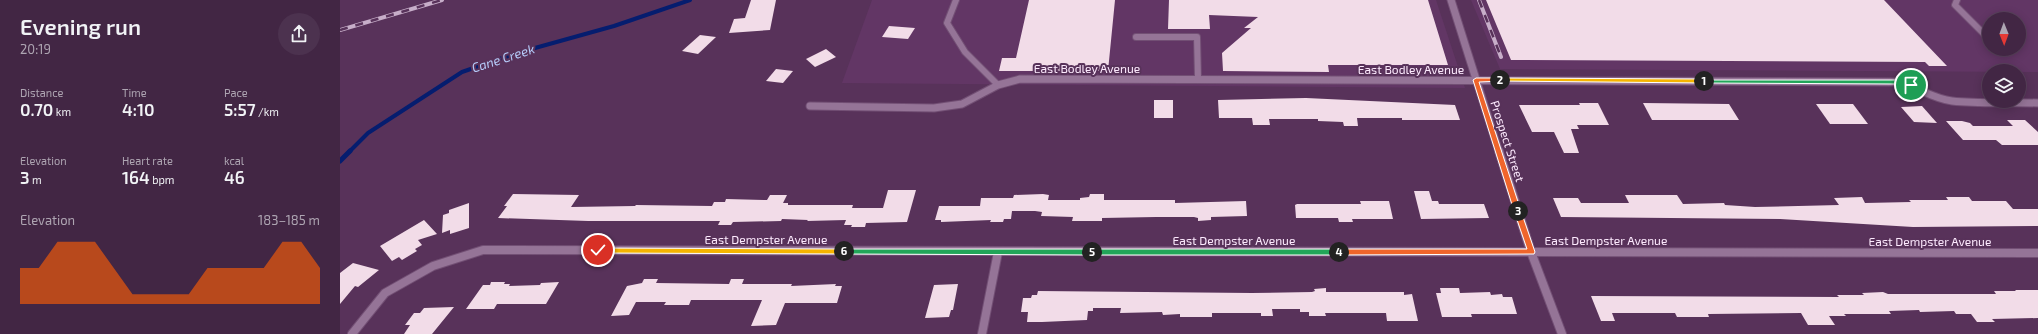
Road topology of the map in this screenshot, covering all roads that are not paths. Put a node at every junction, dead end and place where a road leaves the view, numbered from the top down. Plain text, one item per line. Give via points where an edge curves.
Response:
1 (956, 0) edge
2 (1451, 0) edge
3 (1957, 0) edge
4 (1982, 32) edge
5 (1136, 37) dead end
6 (1198, 79) junction
7 (1476, 80) junction
8 (998, 85) junction
9 (2038, 103) edge
10 (810, 106) dead end
11 (998, 252) junction
12 (1531, 252) junction
13 (2038, 253) edge
14 (352, 334) edge
15 (982, 334) edge
16 (1562, 334) edge

1 - 8 lane via 947,23 964,52
2 - 7 street, Prospect Street
3 - 4 lane via 1955,5
5 - 6 lane via 1197,37
6 - 7 street, East Bodley Avenue
6 - 8 street, East Bodley Avenue via 1020,79
7 - 9 street, East Bodley Avenue via 1898,82 1951,101
7 - 12 street, Prospect Street
8 - 10 street, East Bodley Avenue via 962,104 934,108
11 - 12 street, East Dempster Avenue
11 - 14 street, East Dempster Avenue via 484,250 433,266 385,293
11 - 15 street
12 - 13 street, East Dempster Avenue
12 - 16 street, Prospect Street

